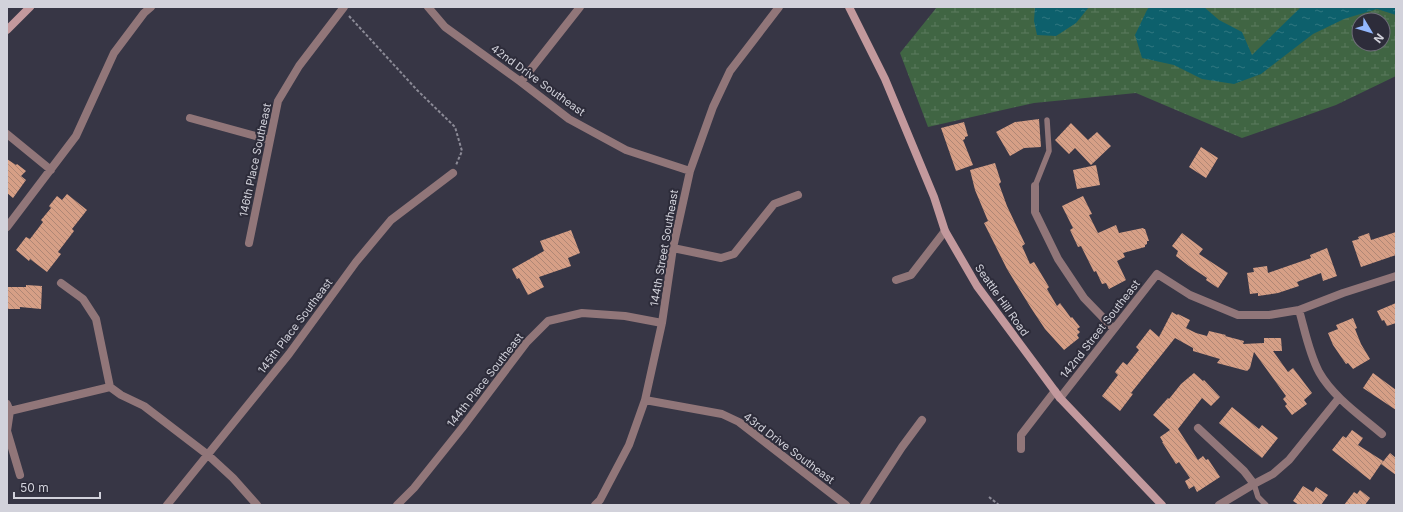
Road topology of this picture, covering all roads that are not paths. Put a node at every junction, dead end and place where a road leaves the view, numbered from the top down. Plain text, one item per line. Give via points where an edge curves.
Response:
1 (30, 7) edge
2 (151, 7) edge
3 (428, 7) edge
4 (580, 7) edge
5 (779, 7) edge
6 (849, 7) edge
7 (344, 8) edge
8 (7, 30) edge
9 (521, 82) junction
10 (190, 118) dead end
11 (1047, 120) dead end
12 (7, 134) edge
13 (270, 140) junction
14 (51, 170) junction
15 (690, 171) junction
16 (453, 174) road end
17 (1035, 186) joint
18 (798, 195) dead end
19 (7, 227) edge
20 (946, 231) junction
21 (249, 243) dead end
22 (673, 248) junction
23 (1396, 276) edge
24 (896, 280) dead end
25 (61, 283) dead end
26 (1299, 310) junction
27 (662, 323) junction
28 (1114, 329) junction
29 (110, 386) junction
30 (1057, 394) junction
31 (1339, 398) junction
32 (645, 400) junction
33 (9, 408) edge
34 (922, 420) dead end
35 (1198, 428) dead end
36 (1382, 434) dead end
37 (1021, 449) dead end
38 (208, 455) junction
39 (20, 475) dead end
40 (1254, 484) junction
41 (167, 505) edge
42 (258, 505) edge
43 (397, 505) edge
44 (595, 505) edge
45 (846, 505) edge
46 (864, 505) edge
47 (1162, 505) edge
48 (1219, 505) edge
49 (1266, 505) edge

1 - 8 main road
2 - 14 street via 114,53 76,136
3 - 9 street, 42nd Drive Southeast via 445,27
4 - 9 street
5 - 15 street, 144th Street Southeast via 730,71 713,107
6 - 20 main road, Seattle Hill Road via 886,79
7 - 13 street, 146th Place Southeast via 299,66 278,101
9 - 15 street, 42nd Drive Southeast via 569,119 626,150
10 - 13 street
11 - 17 lane via 1049,152
12 - 14 street
13 - 21 street, 146th Place Southeast
14 - 19 street
15 - 22 street, 144th Street Southeast
16 - 38 street, 145th Place Southeast via 390,220 289,354
17 - 28 street via 1035,212 1058,259 1084,298
18 - 22 street via 774,204 734,254 721,258
20 - 24 street via 911,275
20 - 30 main road, Seattle Hill Road via 977,286
22 - 27 street, 144th Street Southeast
23 - 26 street
25 - 29 street via 83,299 96,319
26 - 28 street, 142nd Street Southeast via 1269,315 1238,315 1190,295 1157,274
26 - 31 street via 1319,372
27 - 32 street, 144th Street Southeast
27 - 43 street, 144th Place Southeast via 625,316 582,313 548,321 526,343 443,452
28 - 30 street, 142nd Street Southeast
29 - 33 street
29 - 38 street via 144,406
30 - 37 street, 142nd Street Southeast via 1021,435
30 - 47 main road, Seattle Hill Road
31 - 36 street
31 - 40 street via 1289,460 1273,474
32 - 44 street, 144th Street Southeast via 629,445
32 - 45 street, 43rd Drive Southeast via 722,414 739,422
33 - 39 street via 7,431
34 - 46 street
35 - 40 street via 1244,471
38 - 41 street, 145th Place Southeast
38 - 42 street
40 - 48 street
40 - 49 lane via 1258,497

